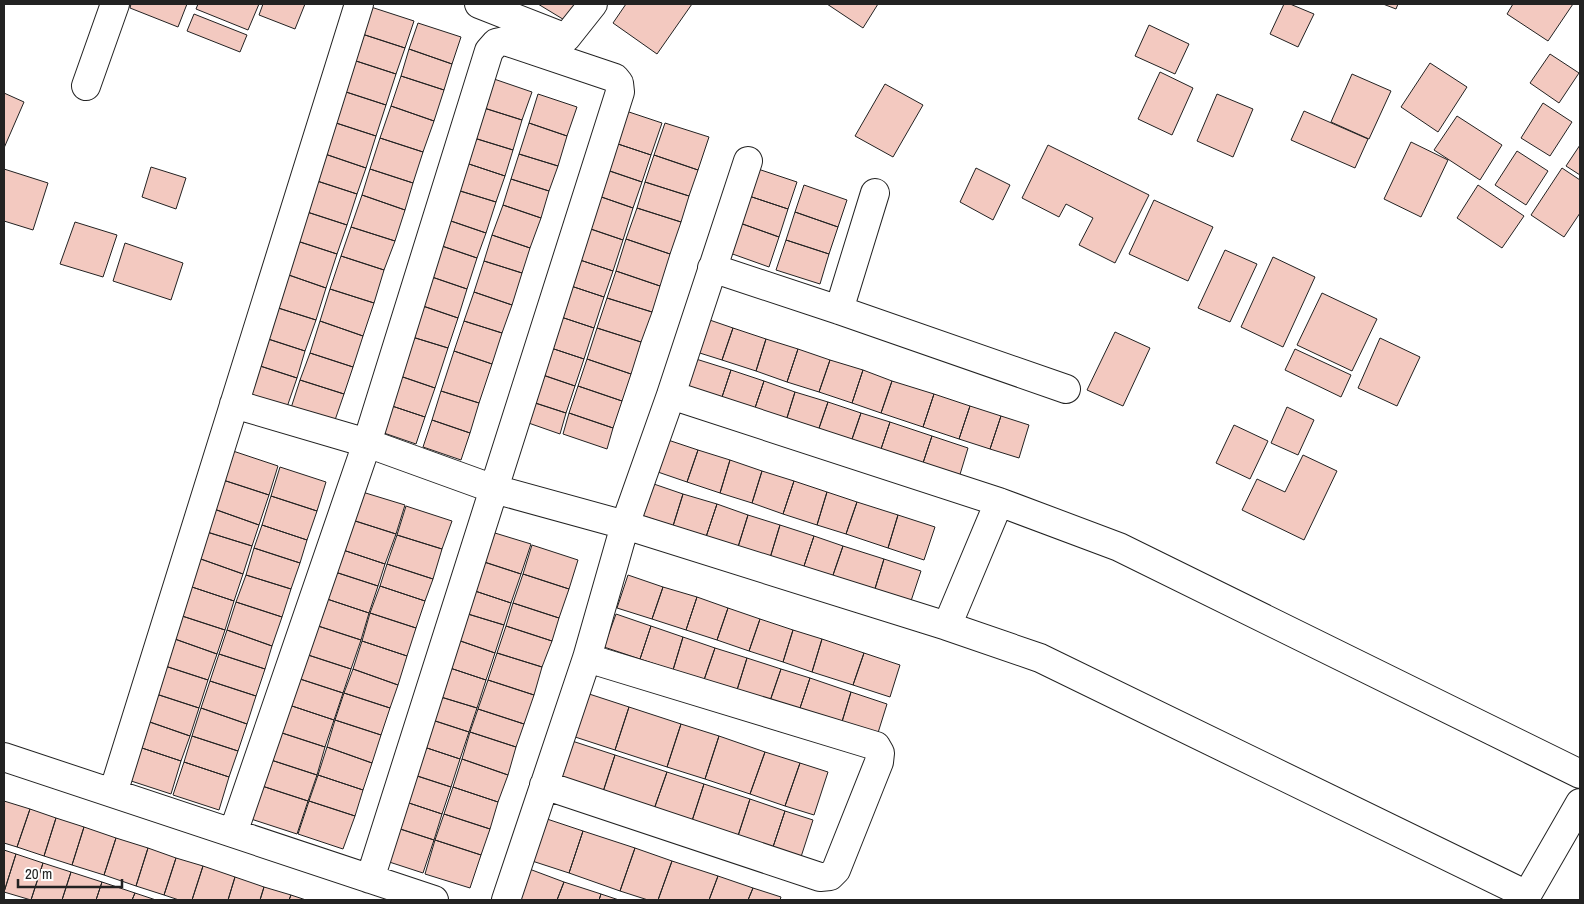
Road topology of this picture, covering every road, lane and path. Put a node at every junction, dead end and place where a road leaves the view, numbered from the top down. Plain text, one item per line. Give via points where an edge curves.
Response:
1 (115, 4) edge
2 (359, 4) edge
3 (479, 4) edge
4 (593, 4) edge
5 (86, 86) dead end
6 (748, 161) dead end
7 (876, 193) dead end
8 (712, 268) junction
9 (839, 310) junction
10 (1066, 389) dead end
11 (671, 395) junction
12 (234, 404) junction
13 (367, 443) junction
14 (494, 489) junction
15 (1000, 502) junction
16 (625, 525) junction
17 (947, 626) junction
18 (587, 658) junction
19 (4, 756) edge
20 (1580, 774) edge
21 (544, 785) junction
22 (113, 793) junction
23 (1580, 803) edge
24 (233, 833) junction
25 (370, 879) junction
26 (434, 900) edge
27 (506, 900) edge

1 - 5 street
2 - 12 street
3 - 4 street via 566,38
6 - 8 street
7 - 9 street
8 - 9 street
8 - 11 street
9 - 10 street
11 - 15 street
11 - 16 street
12 - 13 street
12 - 22 street
13 - 14 street
13 - 14 street via 489,51 496,43 505,40 615,78 620,92
13 - 24 street
14 - 16 street
14 - 25 street
15 - 17 street
15 - 20 street via 1119,547
16 - 17 street
16 - 18 street
17 - 23 street via 1040,658 1526,895
18 - 21 street
18 - 21 street via 876,746 880,753 879,762 836,870 830,876 820,877
19 - 22 street
21 - 27 street
22 - 24 street
24 - 25 street
25 - 26 street

